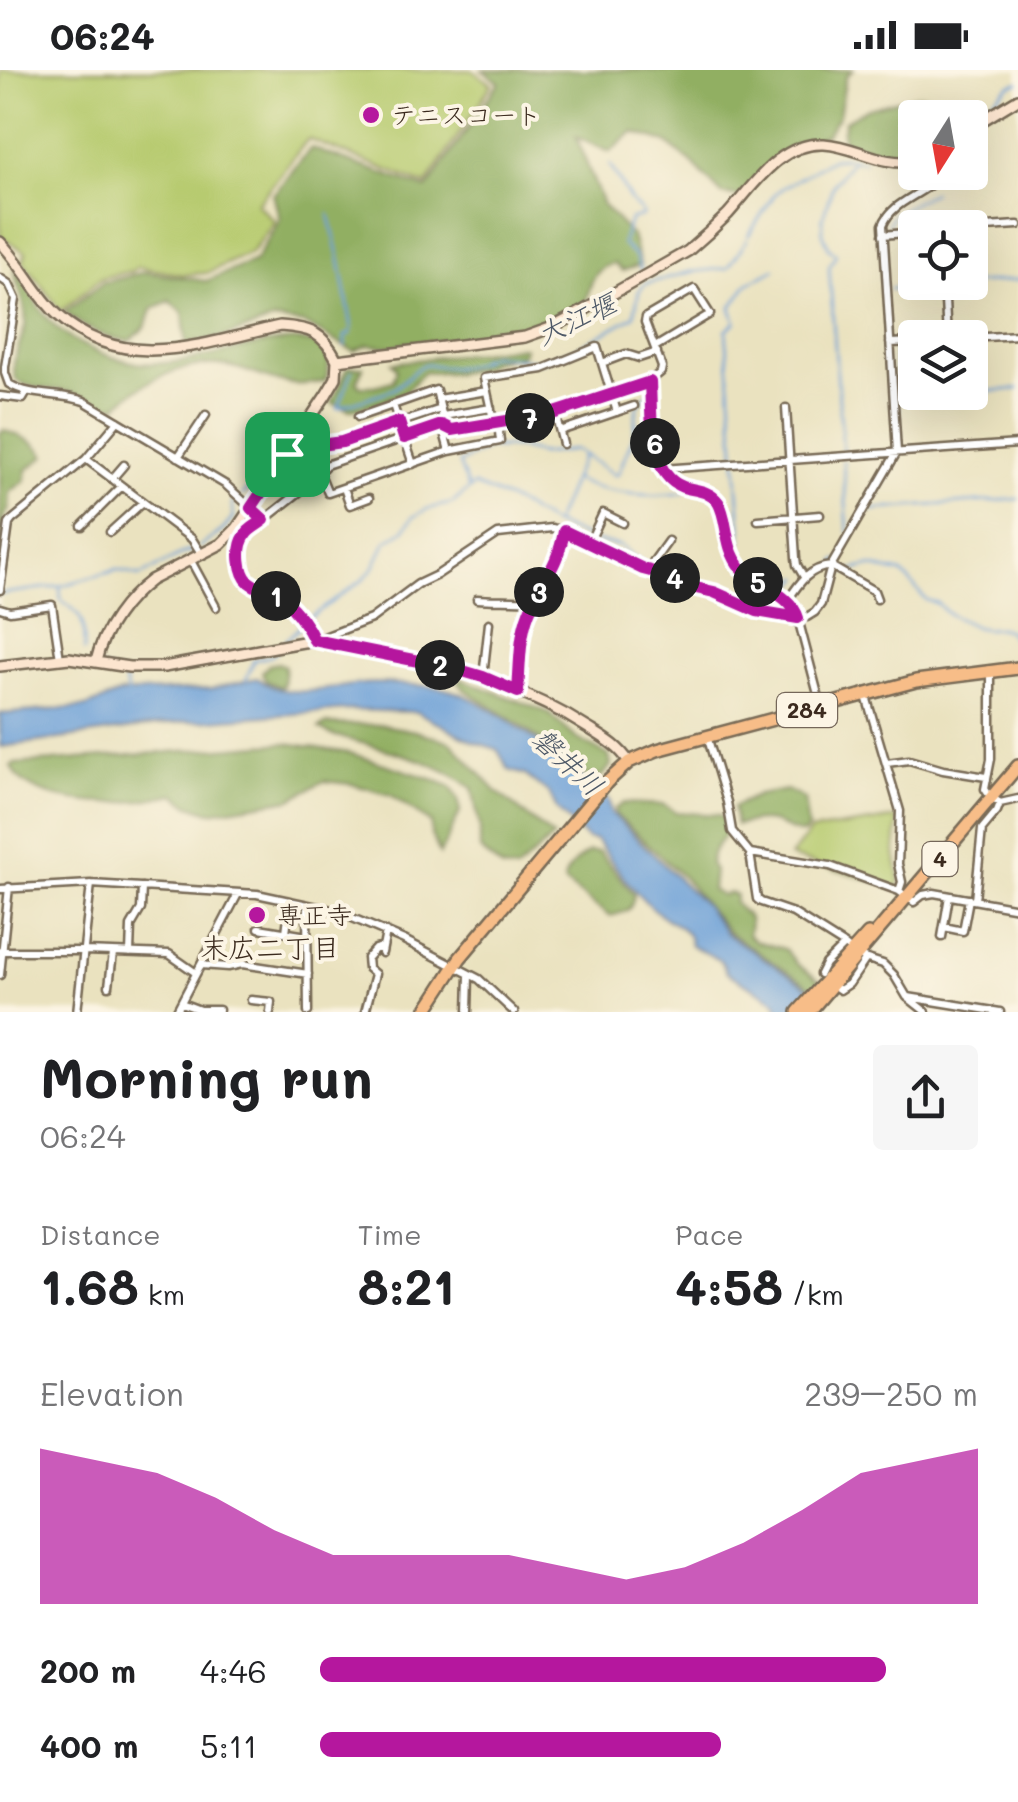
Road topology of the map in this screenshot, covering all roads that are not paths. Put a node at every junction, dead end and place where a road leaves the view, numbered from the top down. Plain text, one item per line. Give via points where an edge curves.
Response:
1 (1018, 99) edge
2 (988, 116) edge
3 (898, 162) edge
4 (924, 190) edge
5 (1018, 225) edge
6 (988, 227) edge
7 (898, 233) edge
8 (883, 234) junction
9 (0, 242) edge
10 (0, 278) edge
11 (1018, 335) edge
12 (988, 337) edge
13 (898, 343) edge
14 (890, 344) junction
15 (656, 350) junction
16 (337, 360) junction
17 (602, 363) junction
18 (650, 382) junction
19 (487, 391) junction
20 (26, 392) junction
21 (612, 394) junction
22 (0, 396) edge
23 (438, 399) junction
24 (393, 405) junction
25 (634, 406) dead end
26 (491, 408) junction
27 (786, 408) dead end
28 (618, 412) junction
29 (555, 413) junction
30 (206, 415) dead end
31 (358, 417) dead end
32 (442, 419) junction
33 (118, 421) junction
34 (399, 422) junction
35 (496, 424) junction
36 (560, 431) junction
37 (404, 438) junction
38 (342, 442) junction
39 (563, 444) dead end
40 (1018, 444) edge
41 (449, 451) junction
42 (898, 452) junction
43 (287, 454) junction
44 (178, 457) junction
45 (346, 457) junction
46 (86, 459) junction
47 (788, 460) junction
48 (124, 464) dead end
49 (413, 464) junction
50 (661, 469) junction
51 (320, 471) junction
52 (112, 478) junction
53 (122, 486) junction
54 (344, 488) junction
55 (369, 498) dead end
56 (143, 502) junction
57 (251, 508) junction
58 (820, 515) dead end
59 (793, 517) junction
60 (264, 520) junction
61 (758, 520) dead end
62 (623, 523) dead end
63 (82, 526) dead end
64 (564, 531) junction
65 (110, 532) dead end
66 (668, 541) dead end
67 (589, 543) junction
68 (202, 555) junction
69 (191, 560) junction
70 (831, 566) junction
71 (650, 571) junction
72 (804, 577) junction
73 (0, 590) edge
74 (477, 599) dead end
75 (877, 599) dead end
76 (788, 600) junction
77 (533, 602) junction
78 (216, 607) dead end
79 (0, 608) edge
80 (798, 618) junction
81 (489, 623) dead end
82 (314, 640) junction
83 (60, 659) junction
84 (96, 661) junction
85 (0, 666) edge
86 (1018, 668) edge
87 (991, 671) junction
88 (483, 677) junction
89 (518, 692) junction
90 (866, 694) junction
91 (821, 706) junction
92 (707, 736) junction
93 (629, 762) junction
94 (886, 763) junction
95 (1018, 770) edge
96 (986, 778) junction
97 (1018, 799) edge
98 (996, 801) junction
99 (750, 853) junction
100 (91, 884) junction
101 (142, 887) junction
102 (4, 888) edge
103 (238, 894) junction
104 (903, 894) junction
105 (949, 896) junction
106 (972, 900) junction
107 (290, 901) junction
108 (307, 905) junction
109 (1018, 908) edge
110 (259, 928) dead end
111 (944, 928) junction
112 (286, 932) junction
113 (386, 932) junction
114 (307, 936) junction
115 (942, 938) dead end
116 (1, 951) edge
117 (84, 951) junction
118 (114, 953) junction
119 (130, 953) junction
120 (855, 953) junction
121 (457, 962) junction
122 (201, 965) junction
123 (196, 974) junction
124 (308, 974) junction
125 (469, 974) junction
126 (0, 975) edge
127 (828, 983) junction
128 (110, 986) dead end
129 (907, 997) junction
130 (251, 1000) dead end
131 (181, 1002) junction
132 (219, 1010) edge
133 (77, 1012) edge
134 (176, 1012) edge
135 (270, 1012) edge
136 (308, 1012) edge
137 (365, 1012) edge
138 (425, 1012) edge
139 (468, 1012) edge
140 (514, 1012) edge
141 (798, 1012) edge
142 (809, 1012) edge
143 (926, 1012) edge
144 (1000, 1012) edge

1 - 2 street
3 - 16 street via 832,145 798,148 768,168 688,250 553,327 494,342
4 - 8 street via 888,214
5 - 6 street
7 - 8 street
8 - 14 street
9 - 16 street via 56,313 110,344 178,350 280,326 309,329
10 - 20 street via 16,298 5,374
11 - 12 street
13 - 14 street
14 - 42 street
15 - 15 street via 710,314 694,288 646,317
15 - 17 street
15 - 18 street via 662,367
16 - 43 street via 336,378
17 - 19 street via 596,347 544,369 484,378
17 - 21 street
18 - 21 street
18 - 50 street
19 - 23 street
19 - 26 street
20 - 22 street via 19,400
20 - 33 street via 74,397
21 - 28 street
21 - 29 street
23 - 24 street via 436,390
23 - 32 street
24 - 31 street
24 - 34 street
25 - 28 street
26 - 32 street
26 - 35 street
27 - 47 street
28 - 36 street
29 - 35 street
29 - 36 street
30 - 44 street
32 - 34 street
32 - 35 street via 452,430
32 - 37 street
32 - 41 street
33 - 44 street
33 - 46 street
34 - 37 street
34 - 38 street
35 - 41 street via 500,440
36 - 39 street
37 - 45 street
37 - 49 street
38 - 43 street
38 - 45 street
40 - 42 street
41 - 49 street
42 - 47 street
42 - 70 street
43 - 57 street
44 - 57 street
45 - 51 street
46 - 52 street
46 - 73 street via 9,524
47 - 50 street
47 - 59 street
48 - 52 street
49 - 54 street
50 - 76 street via 675,484 707,492 717,502 742,568
51 - 54 street via 328,493
51 - 60 street
52 - 53 street
53 - 56 street
53 - 63 street
54 - 55 street via 350,505
56 - 65 street
56 - 68 street via 192,539
57 - 60 street
57 - 68 street via 238,528
58 - 59 street
59 - 61 street
59 - 72 street
60 - 82 street via 242,541 242,572 293,608
62 - 67 street via 603,513
64 - 67 street
64 - 77 street via 554,567
64 - 82 street via 498,534 370,619
66 - 71 street
67 - 71 street
68 - 69 street
69 - 78 street
69 - 84 street via 140,588
70 - 72 street
70 - 75 street
70 - 80 street via 821,604
71 - 80 street via 757,611
72 - 76 street
74 - 77 street
76 - 80 street
77 - 89 street via 522,633
79 - 83 street via 52,605
80 - 91 street
81 - 88 street
82 - 84 street via 164,667
82 - 88 street
83 - 84 street
83 - 85 street
86 - 87 highway, 284
87 - 90 highway, 284
87 - 96 street
88 - 89 street
89 - 93 street via 563,711 617,746
90 - 91 highway, 284
90 - 94 street
91 - 92 highway, 284
92 - 93 highway, 284
92 - 99 street via 732,831
93 - 121 highway, 284
94 - 96 street via 909,760
94 - 104 street via 900,811
95 - 98 highway, 4
96 - 98 street via 985,789
97 - 98 street
98 - 104 highway, 4
98 - 106 street via 997,811 982,829
99 - 104 street via 830,866
99 - 120 street via 761,902 792,913
100 - 101 street
100 - 102 street
100 - 117 street
101 - 103 street
101 - 119 street
102 - 116 street
103 - 107 street
103 - 122 street
104 - 105 street via 914,902 928,894
104 - 120 highway, 4 via 888,921
105 - 106 street
105 - 111 street
106 - 109 street
106 - 111 street via 963,931
107 - 108 street
107 - 112 street
108 - 113 street
108 - 114 street
110 - 112 street
111 - 115 street
112 - 114 street
113 - 121 street
113 - 137 street via 382,950 367,958 375,974
114 - 124 street
116 - 117 street
116 - 126 street
117 - 118 street
117 - 133 street
118 - 119 street
118 - 128 street
119 - 123 street via 168,954
120 - 127 highway, 4
120 - 127 street via 825,964
120 - 129 street via 889,969
121 - 125 street
121 - 138 highway, 284
122 - 123 street
122 - 124 street
123 - 131 street
124 - 136 street
125 - 139 street
125 - 140 street
127 - 141 highway, 4
127 - 142 highway, 4
129 - 143 street
129 - 144 street
130 - 135 street via 271,1002
131 - 132 street
131 - 134 street

